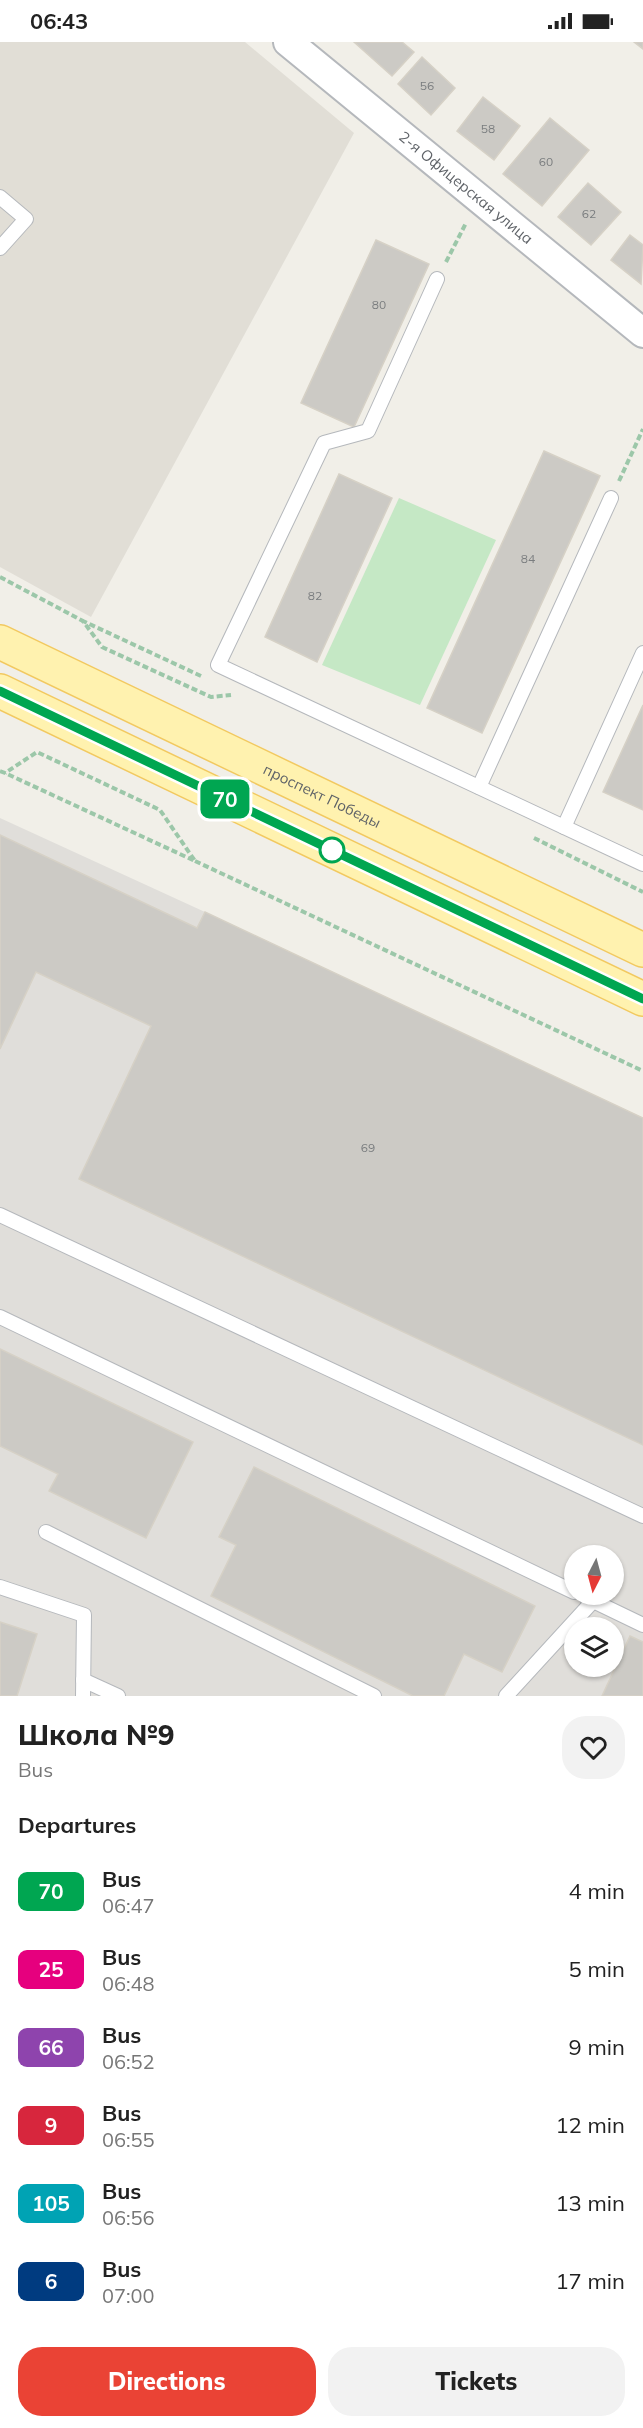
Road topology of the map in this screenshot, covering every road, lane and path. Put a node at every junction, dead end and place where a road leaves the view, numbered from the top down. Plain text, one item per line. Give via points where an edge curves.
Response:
1 (288, 42) edge
2 (0, 197) edge
3 (479, 198) junction
4 (0, 248) edge
5 (437, 279) joint
6 (643, 333) edge
7 (643, 429) edge
8 (611, 498) joint
9 (0, 578) edge
10 (83, 621) dead end
11 (0, 642) edge
12 (102, 647) dead end
13 (643, 653) edge
14 (0, 691) edge
15 (241, 694) dead end
16 (2, 772) edge
17 (479, 787) junction
18 (564, 827) junction
19 (195, 861) junction
20 (643, 864) edge
21 (643, 950) edge
22 (643, 999) edge
23 (643, 1071) edge
24 (0, 1215) edge
25 (0, 1317) edge
26 (643, 1516) edge
27 (46, 1532) dead end
28 (0, 1587) edge
29 (564, 1587) edge
30 (589, 1605) edge
31 (601, 1605) edge
32 (643, 1625) edge
33 (83, 1680) junction
34 (83, 1696) edge
35 (118, 1696) edge
36 (374, 1696) edge
37 (506, 1696) edge

1 - 3 street, 2-я Офицерская улица
2 - 4 lane via 26,219
3 - 5 path
3 - 6 street, 2-я Офицерская улица
5 - 17 lane via 368,431 324,443 218,665
7 - 8 path
8 - 17 lane
9 - 10 path
11 - 21 main road, проспект Победы
12 - 15 path via 211,697
13 - 18 lane
14 - 22 main road
16 - 19 path
16 - 19 path via 37,752 160,810
17 - 18 lane
18 - 20 lane
19 - 23 path
24 - 26 lane
25 - 29 lane
27 - 36 lane
28 - 33 lane via 84,1615
30 - 37 lane
31 - 32 lane
33 - 34 lane
33 - 35 lane

